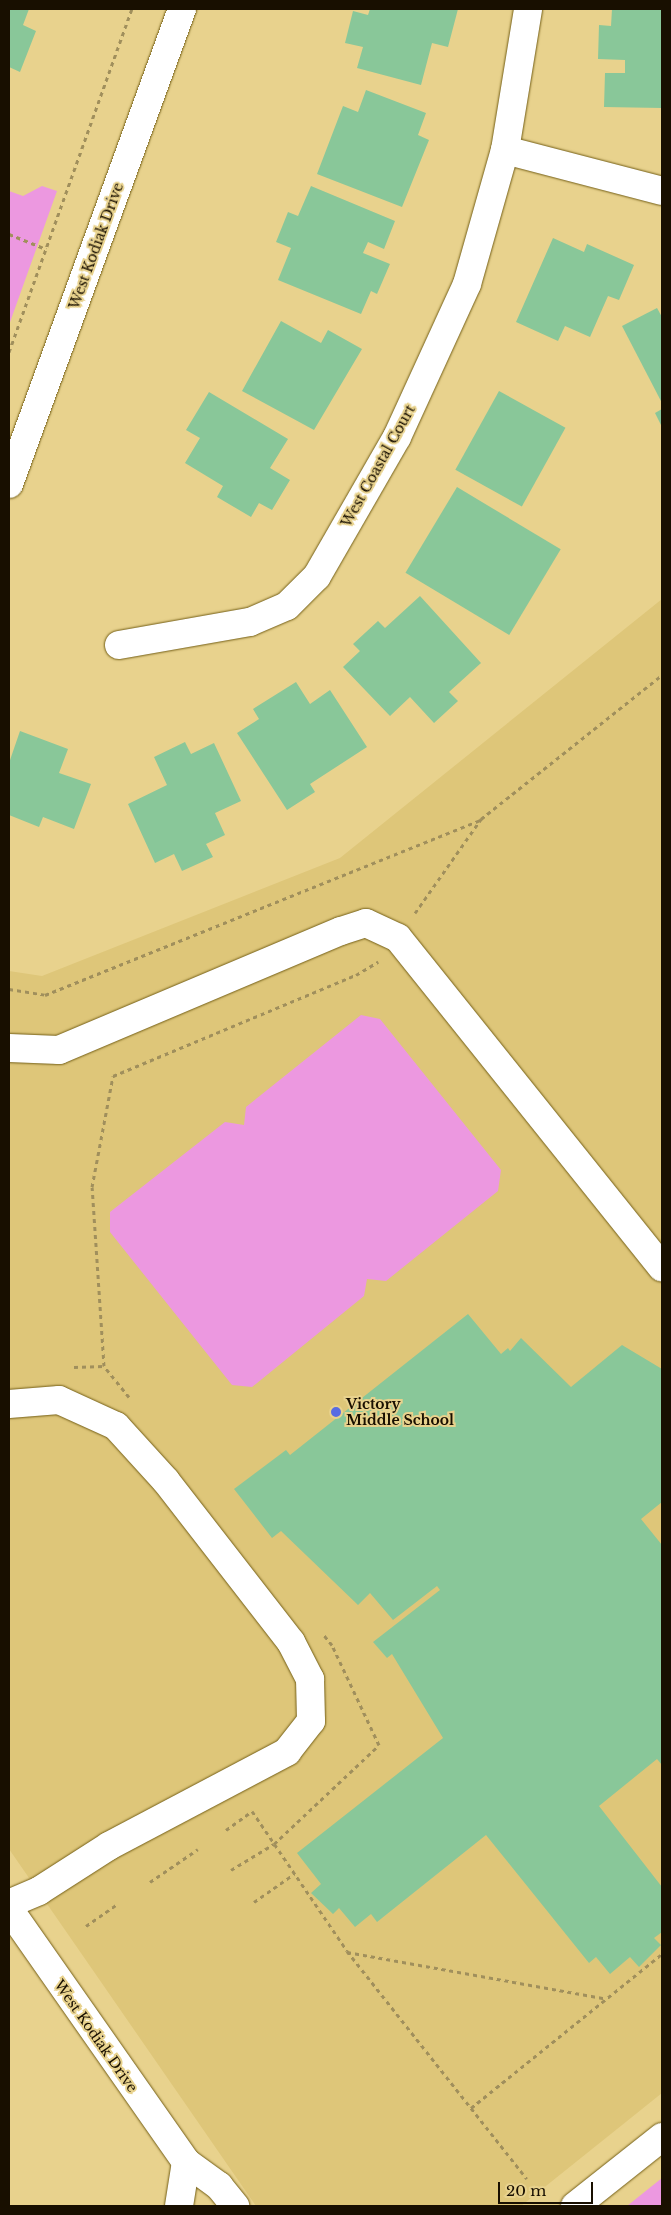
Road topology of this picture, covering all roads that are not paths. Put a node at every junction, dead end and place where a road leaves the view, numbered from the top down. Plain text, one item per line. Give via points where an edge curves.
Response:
1 (182, 9) edge
2 (528, 9) edge
3 (505, 150) junction
4 (662, 191) edge
5 (9, 484) edge
6 (119, 645) dead end
7 (9, 1048) edge
8 (662, 1267) edge
9 (9, 1404) edge
10 (9, 1904) edge
11 (9, 1909) edge
12 (662, 2137) edge
13 (186, 2162) junction
14 (180, 2206) edge
15 (236, 2206) edge
16 (575, 2206) edge

1 - 5 street, West Kodiak Drive
2 - 3 street, West Coastal Court
3 - 4 street
3 - 6 street, West Coastal Court via 467,284 398,437 317,576 287,606 250,622
7 - 8 street via 60,1050 366,923 398,938
9 - 10 street via 58,1400 116,1426 166,1481 291,1642 310,1679 311,1721 287,1752 110,1846 40,1890
11 - 13 street, West Kodiak Drive
12 - 16 street
13 - 14 street
13 - 15 street, West Kodiak Drive via 219,2186

